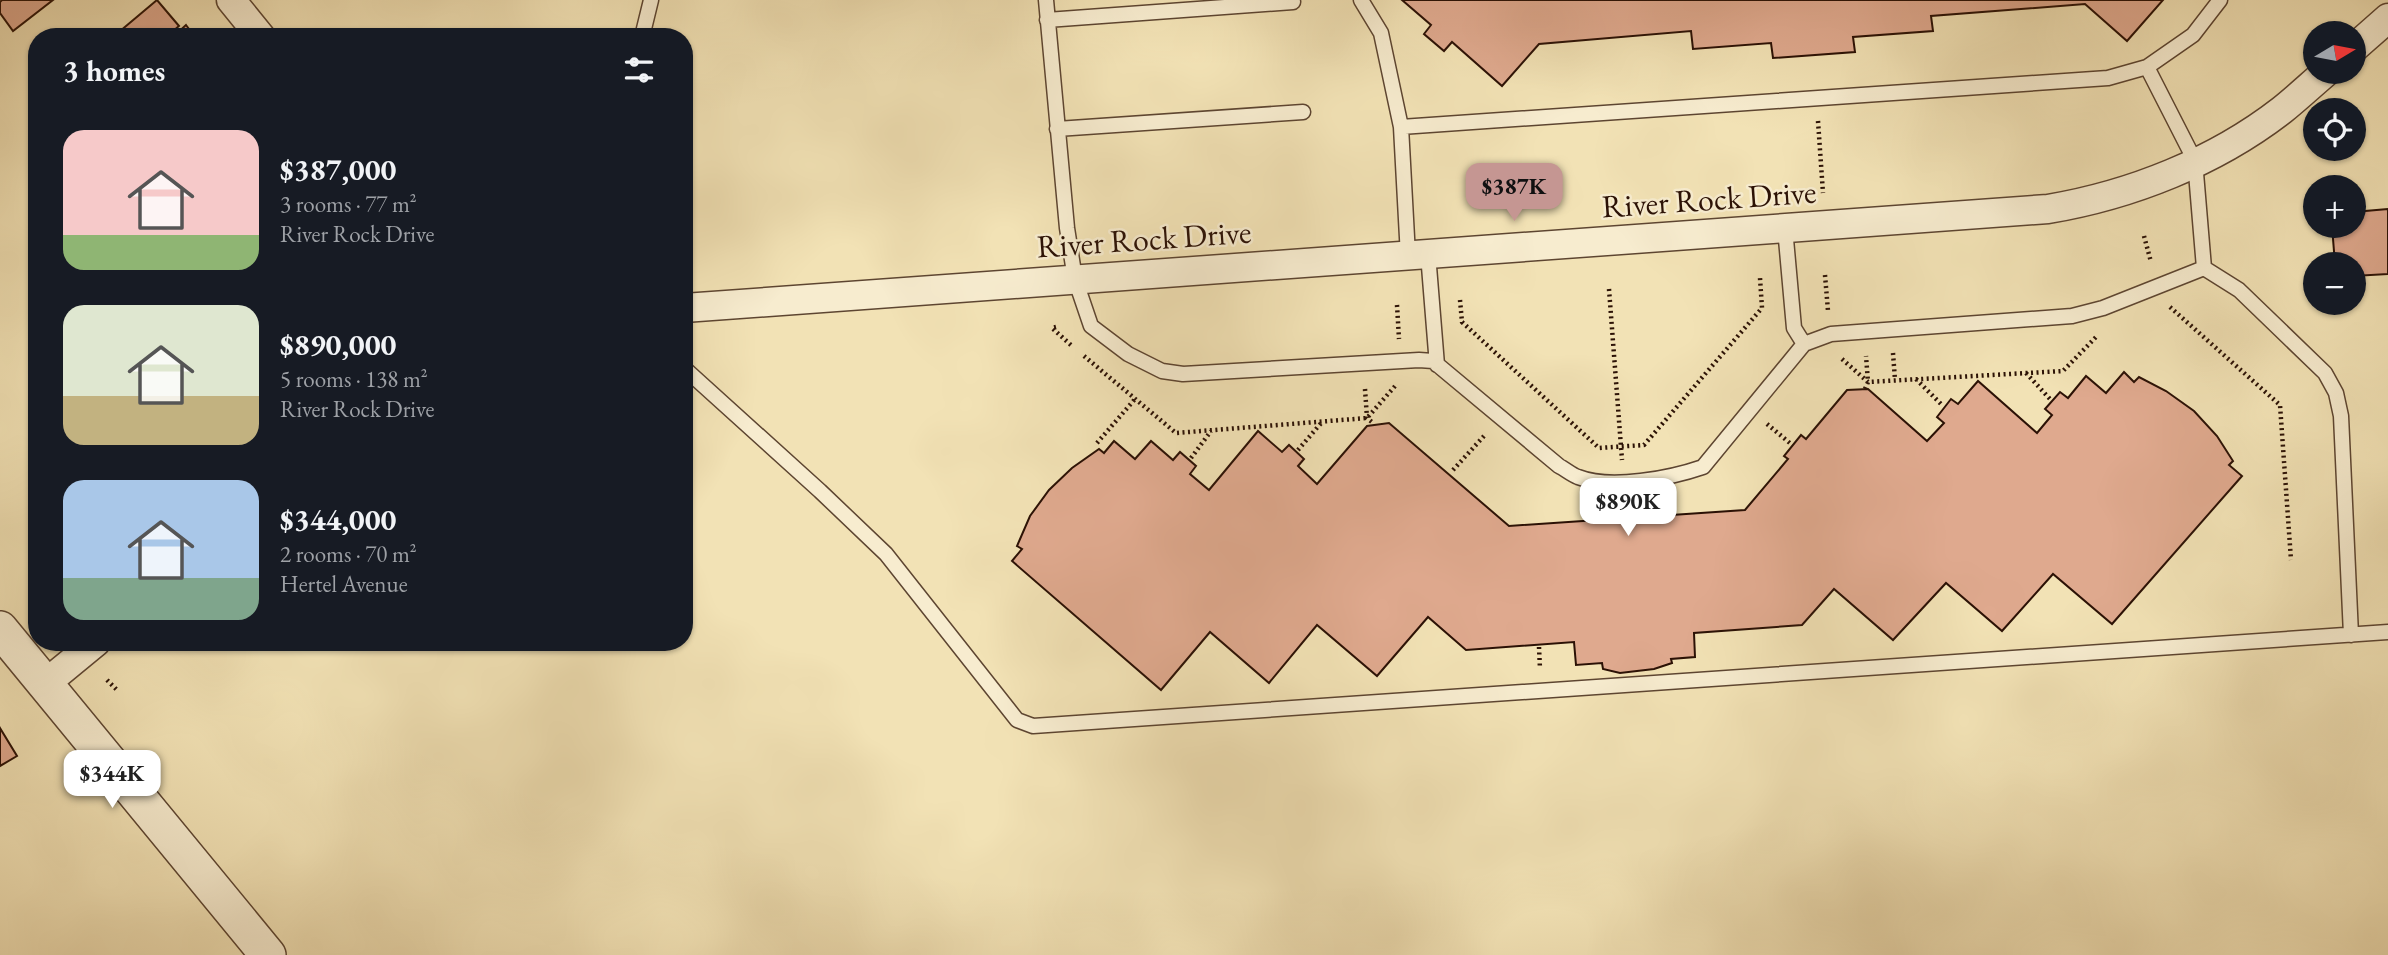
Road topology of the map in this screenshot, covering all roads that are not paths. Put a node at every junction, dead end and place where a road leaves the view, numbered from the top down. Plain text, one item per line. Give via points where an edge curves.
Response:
1 (231, 0) edge
2 (651, 0) edge
3 (1046, 0) edge
4 (1361, 0) edge
5 (2221, 0) edge
6 (1293, 2) dead end
7 (2388, 19) edge
8 (1047, 20) junction
9 (254, 28) edge
10 (644, 28) edge
11 (2366, 38) edge
12 (2147, 67) junction
13 (2312, 84) edge
14 (1303, 112) dead end
15 (1401, 127) junction
16 (1057, 129) junction
17 (2195, 161) junction
18 (1784, 229) junction
19 (1418, 255) junction
20 (2204, 268) junction
21 (1075, 279) junction
22 (693, 307) edge
23 (1804, 344) junction
24 (1437, 365) junction
25 (693, 376) edge
26 (0, 629) edge
27 (2388, 632) edge
28 (2350, 635) junction
29 (85, 651) edge
30 (45, 684) junction
31 (268, 955) edge

1 - 9 street
2 - 10 lane
3 - 8 lane
4 - 15 lane via 1381,33
5 - 12 lane via 2193,35
6 - 8 lane
7 - 11 street
8 - 16 lane
12 - 15 lane via 2108,78
12 - 17 lane
13 - 17 street, River Rock Drive via 2281,111
14 - 16 lane
15 - 19 lane
16 - 21 lane
17 - 18 street, River Rock Drive via 2091,202
17 - 20 lane
18 - 19 street, River Rock Drive
18 - 23 lane via 1794,328
19 - 21 street, River Rock Drive
19 - 24 lane
20 - 23 lane via 2072,316 1878,328 1832,334
20 - 28 lane via 2239,290 2325,373 2336,393 2341,416
21 - 22 street, River Rock Drive
21 - 24 lane via 1091,326 1128,354 1163,371 1183,374 1419,360
23 - 24 lane via 1703,467 1679,475 1611,483 1578,477 1559,466
25 - 28 lane via 886,554 1017,720 1033,726
26 - 30 street
27 - 28 lane
29 - 30 street
30 - 31 street

